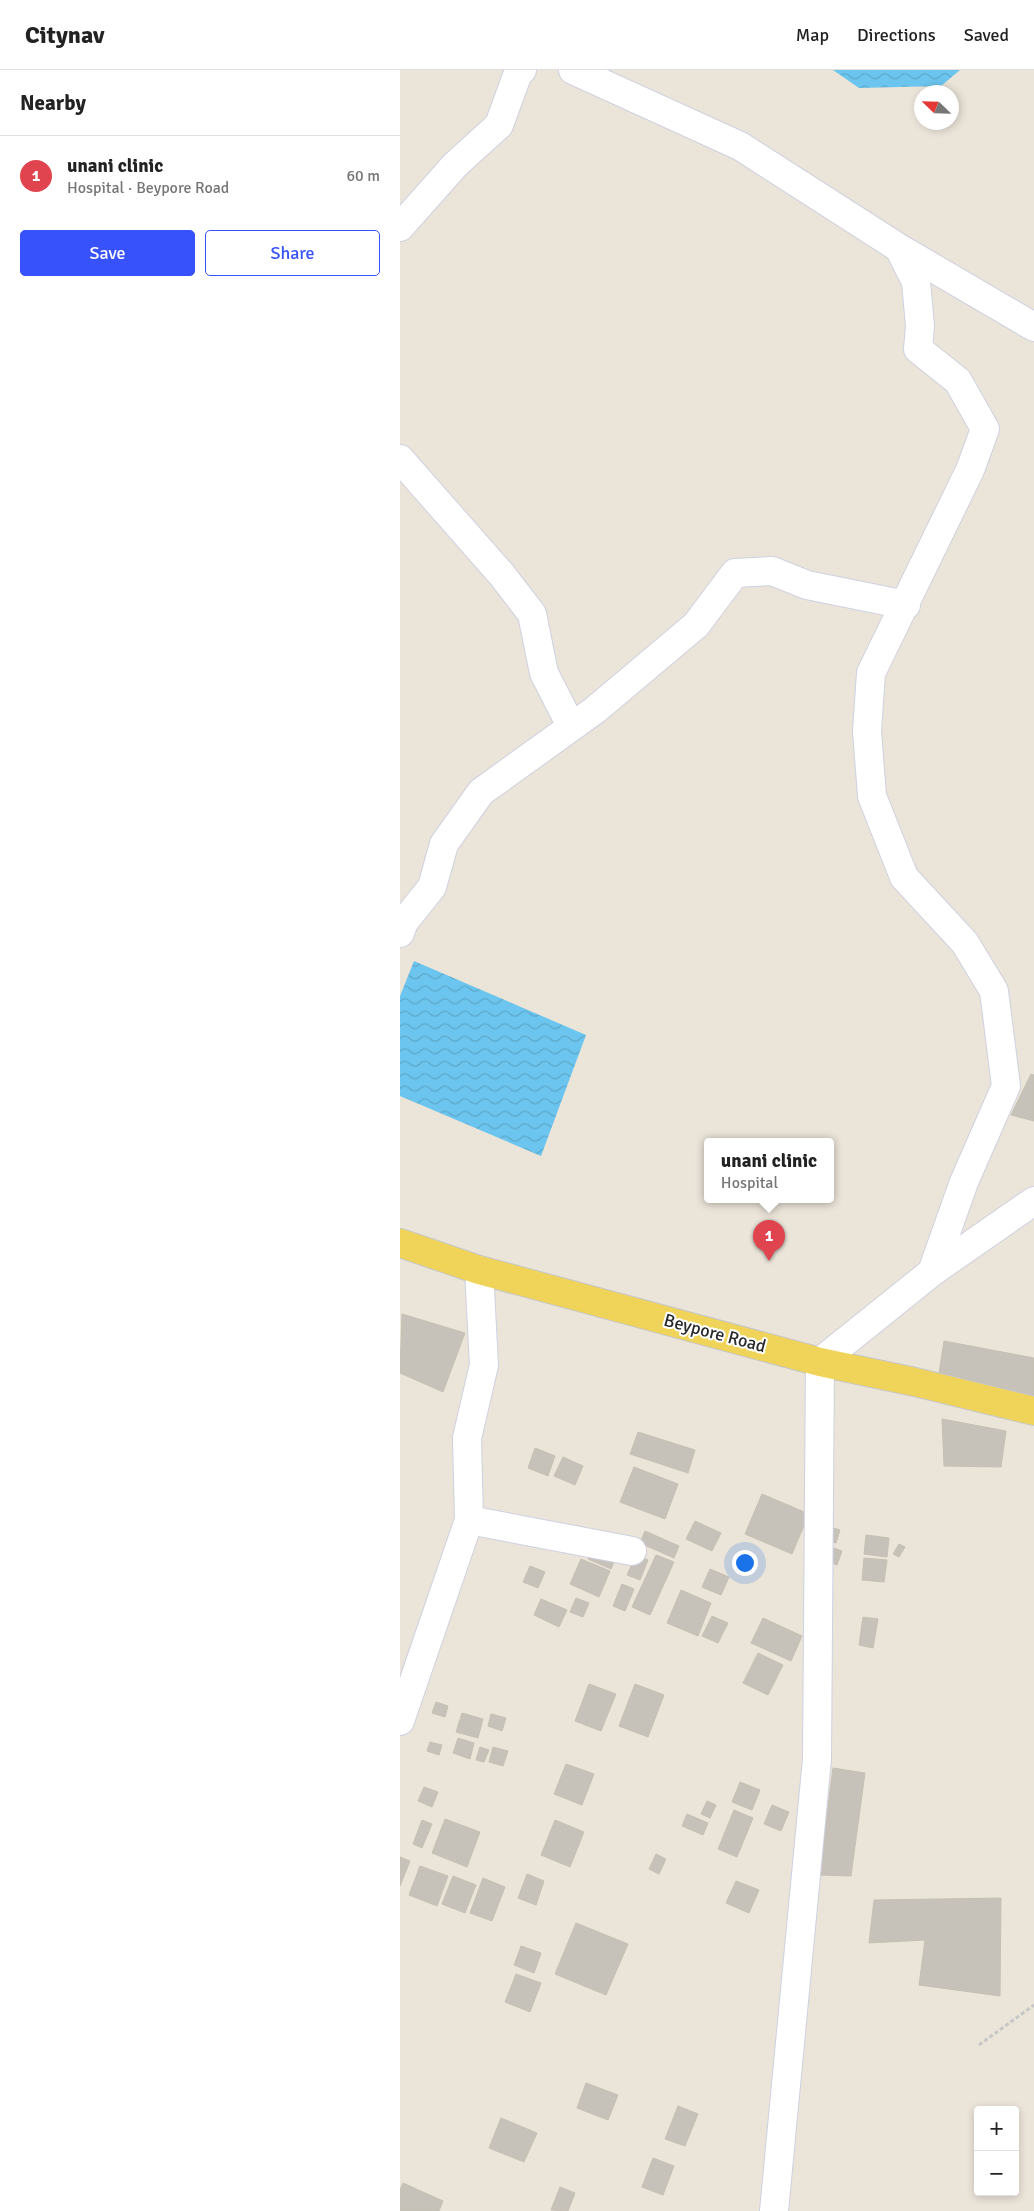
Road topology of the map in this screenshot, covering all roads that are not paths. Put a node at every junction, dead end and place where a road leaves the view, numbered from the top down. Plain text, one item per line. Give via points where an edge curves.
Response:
1 (522, 70) edge
2 (573, 70) edge
3 (400, 226) edge
4 (899, 248) junction
5 (1034, 327) edge
6 (400, 459) edge
7 (906, 605) junction
8 (572, 726) junction
9 (400, 933) edge
10 (1034, 1201) edge
11 (400, 1242) edge
12 (480, 1270) junction
13 (932, 1272) junction
14 (820, 1362) junction
15 (1034, 1411) edge
16 (469, 1520) junction
17 (632, 1551) dead end
18 (400, 1721) edge
19 (774, 2211) edge

1 - 3 street via 518,73 499,125 455,165
2 - 4 street via 740,146
4 - 5 street
4 - 7 street via 916,282 920,326 918,349 958,381 985,429 970,470
6 - 8 street via 502,574 532,614 544,673
7 - 8 street via 807,586 772,571 735,573 696,625
7 - 13 street via 871,673 867,731 872,796 904,877 965,943 994,992 1006,1086 964,1182
8 - 9 street via 481,792 444,844 432,887 404,922
10 - 13 street
11 - 12 main road, Beypore Road
12 - 14 main road, Beypore Road
12 - 16 street via 484,1365 467,1438
13 - 14 street
14 - 15 main road, Beypore Road
14 - 19 street via 817,1758
16 - 17 street
16 - 18 street

